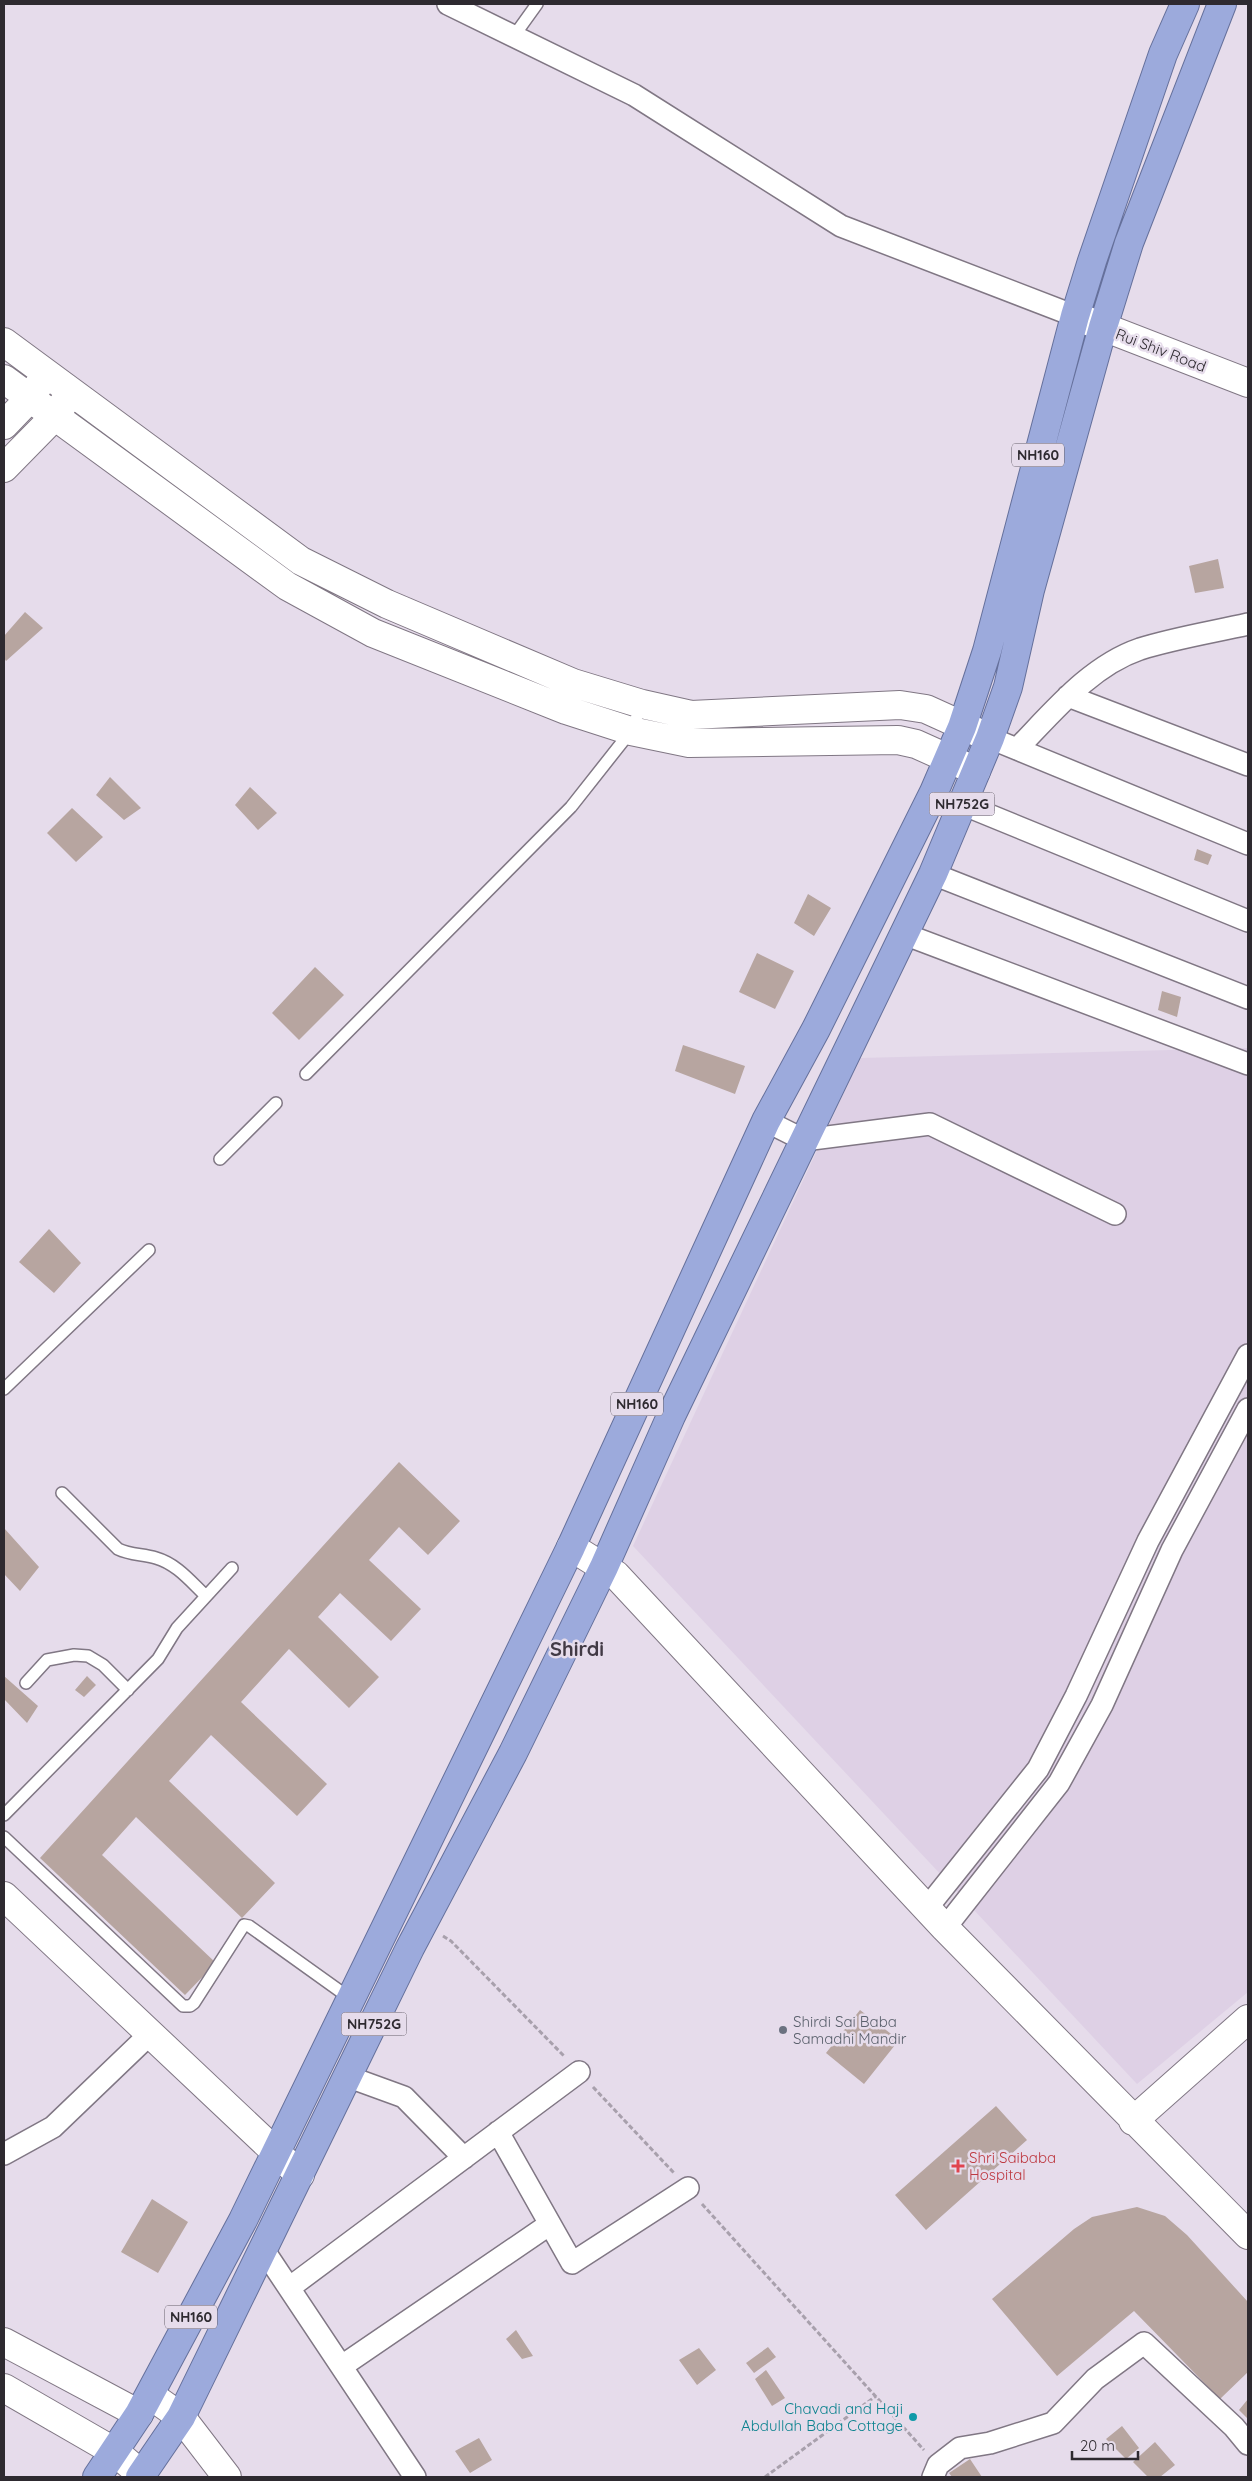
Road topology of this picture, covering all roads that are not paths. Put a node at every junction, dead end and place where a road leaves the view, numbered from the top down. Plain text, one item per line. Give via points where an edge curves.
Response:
1 (448, 4) edge
2 (537, 4) edge
3 (1185, 4) edge
4 (1222, 4) edge
5 (514, 36) junction
6 (1075, 316) junction
7 (1103, 327) junction
8 (4, 342) edge
9 (46, 373) junction
10 (4, 379) edge
11 (1248, 383) edge
12 (71, 391) junction
13 (30, 398) junction
14 (55, 416) junction
15 (4, 425) edge
16 (4, 468) edge
17 (1248, 624) edge
18 (1068, 696) junction
19 (642, 704) junction
20 (962, 727) junction
21 (631, 730) junction
22 (990, 738) junction
23 (1017, 749) junction
24 (949, 758) junction
25 (1248, 765) edge
26 (976, 771) junction
27 (962, 804) junction
28 (1248, 844) edge
29 (933, 874) junction
30 (1248, 922) edge
31 (904, 934) junction
32 (1248, 998) edge
33 (1248, 1064) edge
34 (306, 1074) dead end
35 (276, 1103) dead end
36 (766, 1121) junction
37 (804, 1140) junction
38 (220, 1160) dead end
39 (1115, 1214) dead end
40 (149, 1250) dead end
41 (1248, 1355) edge
42 (4, 1389) edge
43 (1248, 1409) edge
44 (62, 1493) dead end
45 (571, 1547) junction
46 (604, 1567) junction
47 (232, 1568) dead end
48 (206, 1596) junction
49 (26, 1683) dead end
50 (128, 1690) junction
51 (4, 1814) edge
52 (4, 1837) edge
53 (4, 1896) edge
54 (927, 1908) junction
55 (945, 1928) junction
56 (351, 1999) junction
57 (1248, 2019) edge
58 (150, 2034) junction
59 (579, 2072) dead end
60 (349, 2077) junction
61 (1133, 2121) junction
62 (498, 2132) junction
63 (7, 2147) edge
64 (275, 2152) junction
65 (464, 2158) junction
66 (300, 2175) junction
67 (688, 2188) dead end
68 (550, 2224) junction
69 (1245, 2227) edge
70 (263, 2249) junction
71 (289, 2288) junction
72 (4, 2342) edge
73 (342, 2366) junction
74 (4, 2388) edge
75 (145, 2404) junction
76 (181, 2417) junction
77 (1248, 2444) edge
78 (115, 2452) junction
79 (141, 2476) edge
80 (97, 2477) edge
81 (227, 2477) edge
82 (415, 2477) edge
83 (933, 2477) edge

1 - 5 street
2 - 5 lane
3 - 6 highway, NH160 via 1163,54
4 - 7 highway, NH752G via 1130,243
5 - 6 street via 634,94 841,226
6 - 7 street, Rui Shiv Road
6 - 20 highway, NH160 via 986,651
7 - 11 street, Rui Shiv Road
7 - 22 highway, NH752G via 1030,590 1008,687
8 - 9 street
9 - 12 street
9 - 13 street
10 - 13 street
12 - 14 street
12 - 19 street via 301,561 387,604 573,683
13 - 14 street
13 - 15 street
14 - 16 street
14 - 21 street via 287,586 373,633 566,710
17 - 18 street via 1139,650 1101,669
18 - 23 street
18 - 25 street
19 - 20 street via 690,715 900,705 926,709
19 - 21 lane
20 - 22 street
20 - 24 highway, NH160
21 - 24 street via 689,743 898,740
21 - 34 lane via 571,806
22 - 23 street
22 - 26 highway, NH752G
23 - 28 street
24 - 26 street
24 - 36 highway, NH160 via 866,929
26 - 27 highway, NH752G
27 - 29 highway, NH752G
27 - 30 street
29 - 31 highway, NH752G
29 - 32 street
31 - 33 street
31 - 37 highway, NH752G
35 - 38 lane
36 - 37 street
36 - 45 highway, NH160
37 - 39 street via 930,1124
37 - 46 highway, NH752G via 671,1416
40 - 42 lane
41 - 54 street via 1148,1541 1076,1696 1038,1769
43 - 55 street via 1172,1550 1102,1705 1059,1782
44 - 48 lane via 118,1549 169,1562
45 - 46 street
45 - 56 highway, NH160
46 - 54 street via 616,1575
46 - 60 highway, NH752G via 513,1753 410,1948
47 - 48 lane
48 - 50 lane via 177,1628 158,1659
49 - 50 lane via 47,1660 74,1655 88,1656 103,1665
50 - 51 lane
52 - 56 lane via 183,2006 194,2003 244,1925
53 - 58 street
54 - 55 street
55 - 61 street
56 - 64 highway, NH160
57 - 61 street
58 - 63 street via 53,2127
58 - 64 street
59 - 62 street
60 - 65 street via 404,2097
60 - 66 highway, NH752G
61 - 69 street
62 - 65 street
62 - 68 street
64 - 66 street
64 - 75 highway, NH160 via 243,2220
65 - 71 street
66 - 70 highway, NH752G
67 - 68 street via 572,2262
68 - 73 street
70 - 71 street
70 - 76 highway, NH752G
71 - 73 street
72 - 75 street
73 - 82 street
74 - 78 street
75 - 76 street
75 - 78 highway, NH160
76 - 79 highway, NH752G
76 - 81 street
77 - 83 street via 1144,2343 1095,2379 1053,2423 960,2448 938,2465
78 - 79 street
78 - 80 highway, NH160

